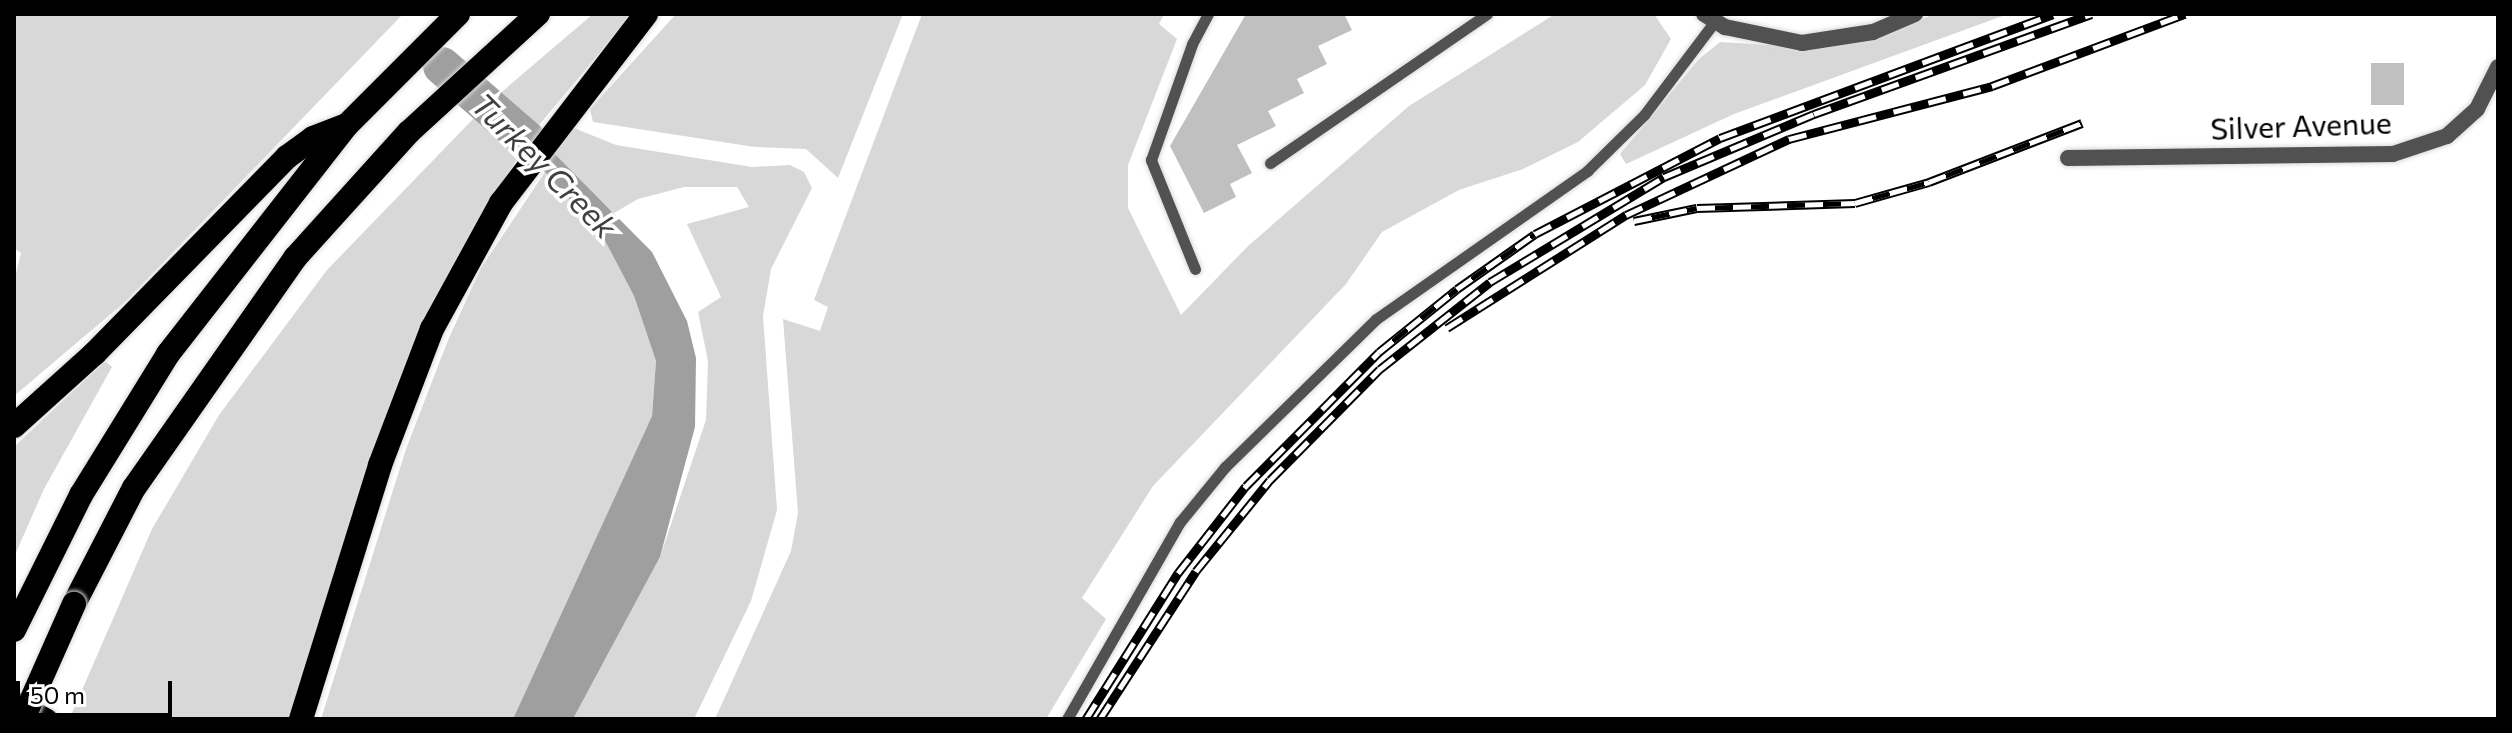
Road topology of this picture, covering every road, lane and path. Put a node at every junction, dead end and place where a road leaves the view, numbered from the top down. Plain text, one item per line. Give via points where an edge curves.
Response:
1 (458, 14) edge
2 (538, 14) edge
3 (646, 14) edge
4 (1208, 14) edge
5 (1487, 14) edge
6 (1915, 14) edge
7 (1710, 17) edge
8 (2498, 67) edge
9 (320, 144) junction
10 (2068, 158) dead end
11 (1270, 163) dead end
12 (1195, 269) dead end
13 (14, 426) edge
14 (14, 630) edge
15 (14, 701) edge
16 (23, 719) edge
17 (48, 719) edge
18 (301, 719) edge
19 (1067, 719) edge

1 - 9 highway via 347,125
2 - 16 highway, bridge via 409,132 339,207 190,403 134,488
3 - 18 highway via 468,255 406,392
4 - 12 lane via 1151,160
5 - 11 lane
6 - 7 street via 1873,32 1802,43
7 - 19 lane via 1644,115 1587,171 1376,319 1225,467 1180,522
8 - 10 street, Silver Avenue via 2477,109 2447,136 2393,154
9 - 13 highway via 287,157 94,354
9 - 14 highway via 168,354 81,495
15 - 17 main road

